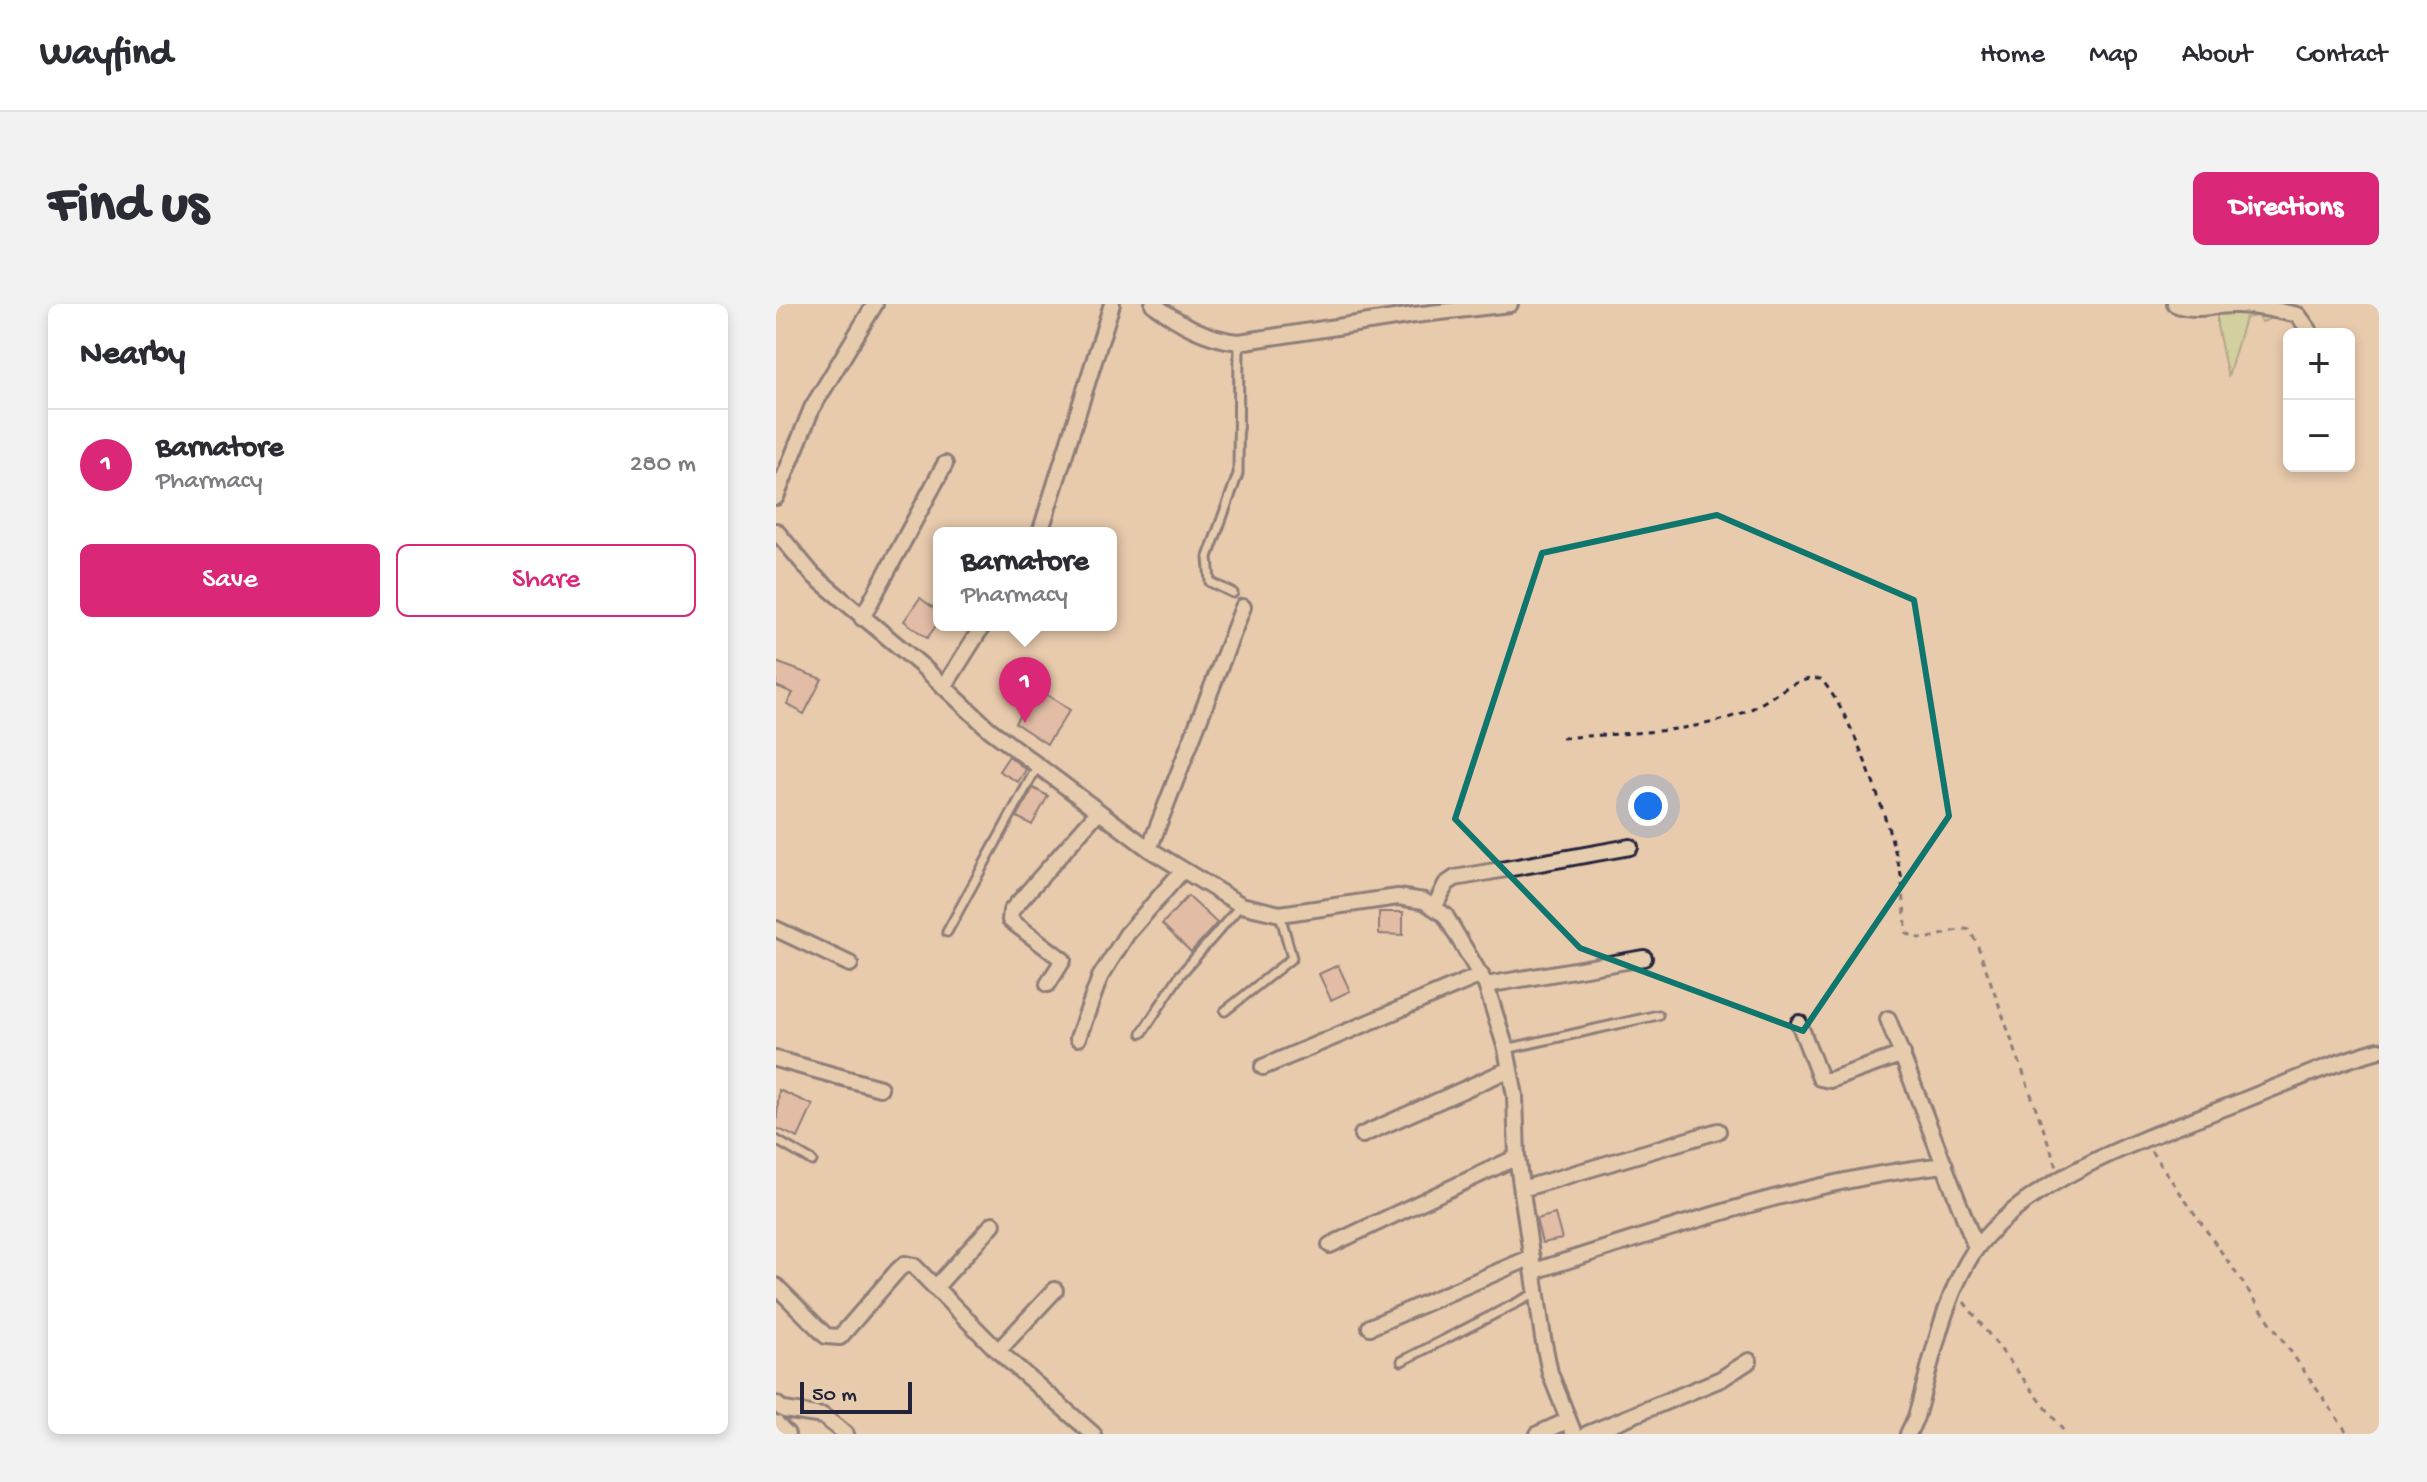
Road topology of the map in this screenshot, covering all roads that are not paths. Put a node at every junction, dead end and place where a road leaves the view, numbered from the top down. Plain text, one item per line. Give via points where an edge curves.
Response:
1 (875, 304) edge
2 (1112, 304) edge
3 (1153, 304) edge
4 (1510, 304) edge
5 (2175, 304) edge
6 (1414, 309) edge
7 (2308, 328) edge
8 (1239, 342) junction
9 (945, 464) dead end
10 (776, 497) edge
11 (1042, 527) edge
12 (776, 531) edge
13 (1233, 593) dead end
14 (1243, 607) dead end
15 (862, 618) junction
16 (979, 631) edge
17 (944, 687) junction
18 (1037, 767) junction
19 (1097, 813) junction
20 (1630, 847) dead end
21 (1149, 849) junction
22 (1183, 870) junction
23 (1241, 905) junction
24 (1435, 906) junction
25 (1280, 914) junction
26 (776, 929) edge
27 (947, 932) dead end
28 (1644, 958) dead end
29 (850, 964) dead end
30 (1484, 980) junction
31 (1048, 984) dead end
32 (1225, 1011) dead end
33 (1658, 1015) dead end
34 (1888, 1019) dead end
35 (1799, 1023) dead end
36 (1142, 1033) dead end
37 (1078, 1038) dead end
38 (1506, 1049) junction
39 (2379, 1050) edge
40 (1903, 1054) junction
41 (776, 1059) edge
42 (1263, 1067) dead end
43 (1510, 1069) junction
44 (880, 1088) dead end
45 (1718, 1131) dead end
46 (1362, 1135) dead end
47 (776, 1140) edge
48 (1517, 1157) junction
49 (812, 1161) dead end
50 (1945, 1165) junction
51 (1522, 1189) junction
52 (993, 1224) dead end
53 (1330, 1245) dead end
54 (1976, 1248) junction
55 (1533, 1264) junction
56 (776, 1286) edge
57 (935, 1288) junction
58 (1055, 1290) dead end
59 (1536, 1293) junction
60 (1370, 1327) dead end
61 (998, 1351) junction
62 (1402, 1361) dead end
63 (1749, 1361) dead end
64 (776, 1404) edge
65 (776, 1423) edge
66 (1570, 1428) edge
67 (787, 1434) edge
68 (846, 1434) edge
69 (1093, 1434) edge
70 (1538, 1434) edge
71 (1587, 1434) edge
72 (1908, 1434) edge

1 - 10 street via 812,408
2 - 11 street
3 - 8 street via 1215,339
4 - 6 street
5 - 7 street via 2189,310 2255,307 2298,315
6 - 8 street
8 - 13 lane via 1238,474 1208,557 1210,582
9 - 15 street
12 - 15 street via 813,575
14 - 21 street
15 - 17 street
16 - 17 street
17 - 18 street
18 - 19 street
18 - 27 lane
19 - 21 street
19 - 31 street via 1011,911 1010,920 1063,960
20 - 24 street via 1455,878
21 - 22 street
22 - 23 street
22 - 37 street via 1127,934 1100,977
23 - 25 street
23 - 36 lane via 1180,975
24 - 25 street via 1398,897
24 - 30 street
25 - 32 lane via 1292,958
26 - 29 street
28 - 30 street
30 - 38 street
30 - 42 street
33 - 38 lane
34 - 40 street
35 - 40 street via 1820,1078 1830,1080
38 - 43 street
39 - 54 street via 2322,1068 2061,1178 2000,1223
40 - 50 street
41 - 44 street
43 - 46 street
43 - 48 street
45 - 51 street
47 - 49 lane
48 - 51 street
48 - 53 street
50 - 54 street
50 - 55 street via 1763,1201
51 - 55 street
52 - 57 street
54 - 72 street via 1954,1290
55 - 59 street
55 - 60 street
56 - 57 street via 834,1338 905,1264 914,1266
57 - 61 street
58 - 61 street
59 - 62 lane
59 - 66 street via 1550,1373
61 - 69 street
63 - 71 street via 1721,1379
64 - 68 street via 823,1416
65 - 67 street
66 - 70 street

